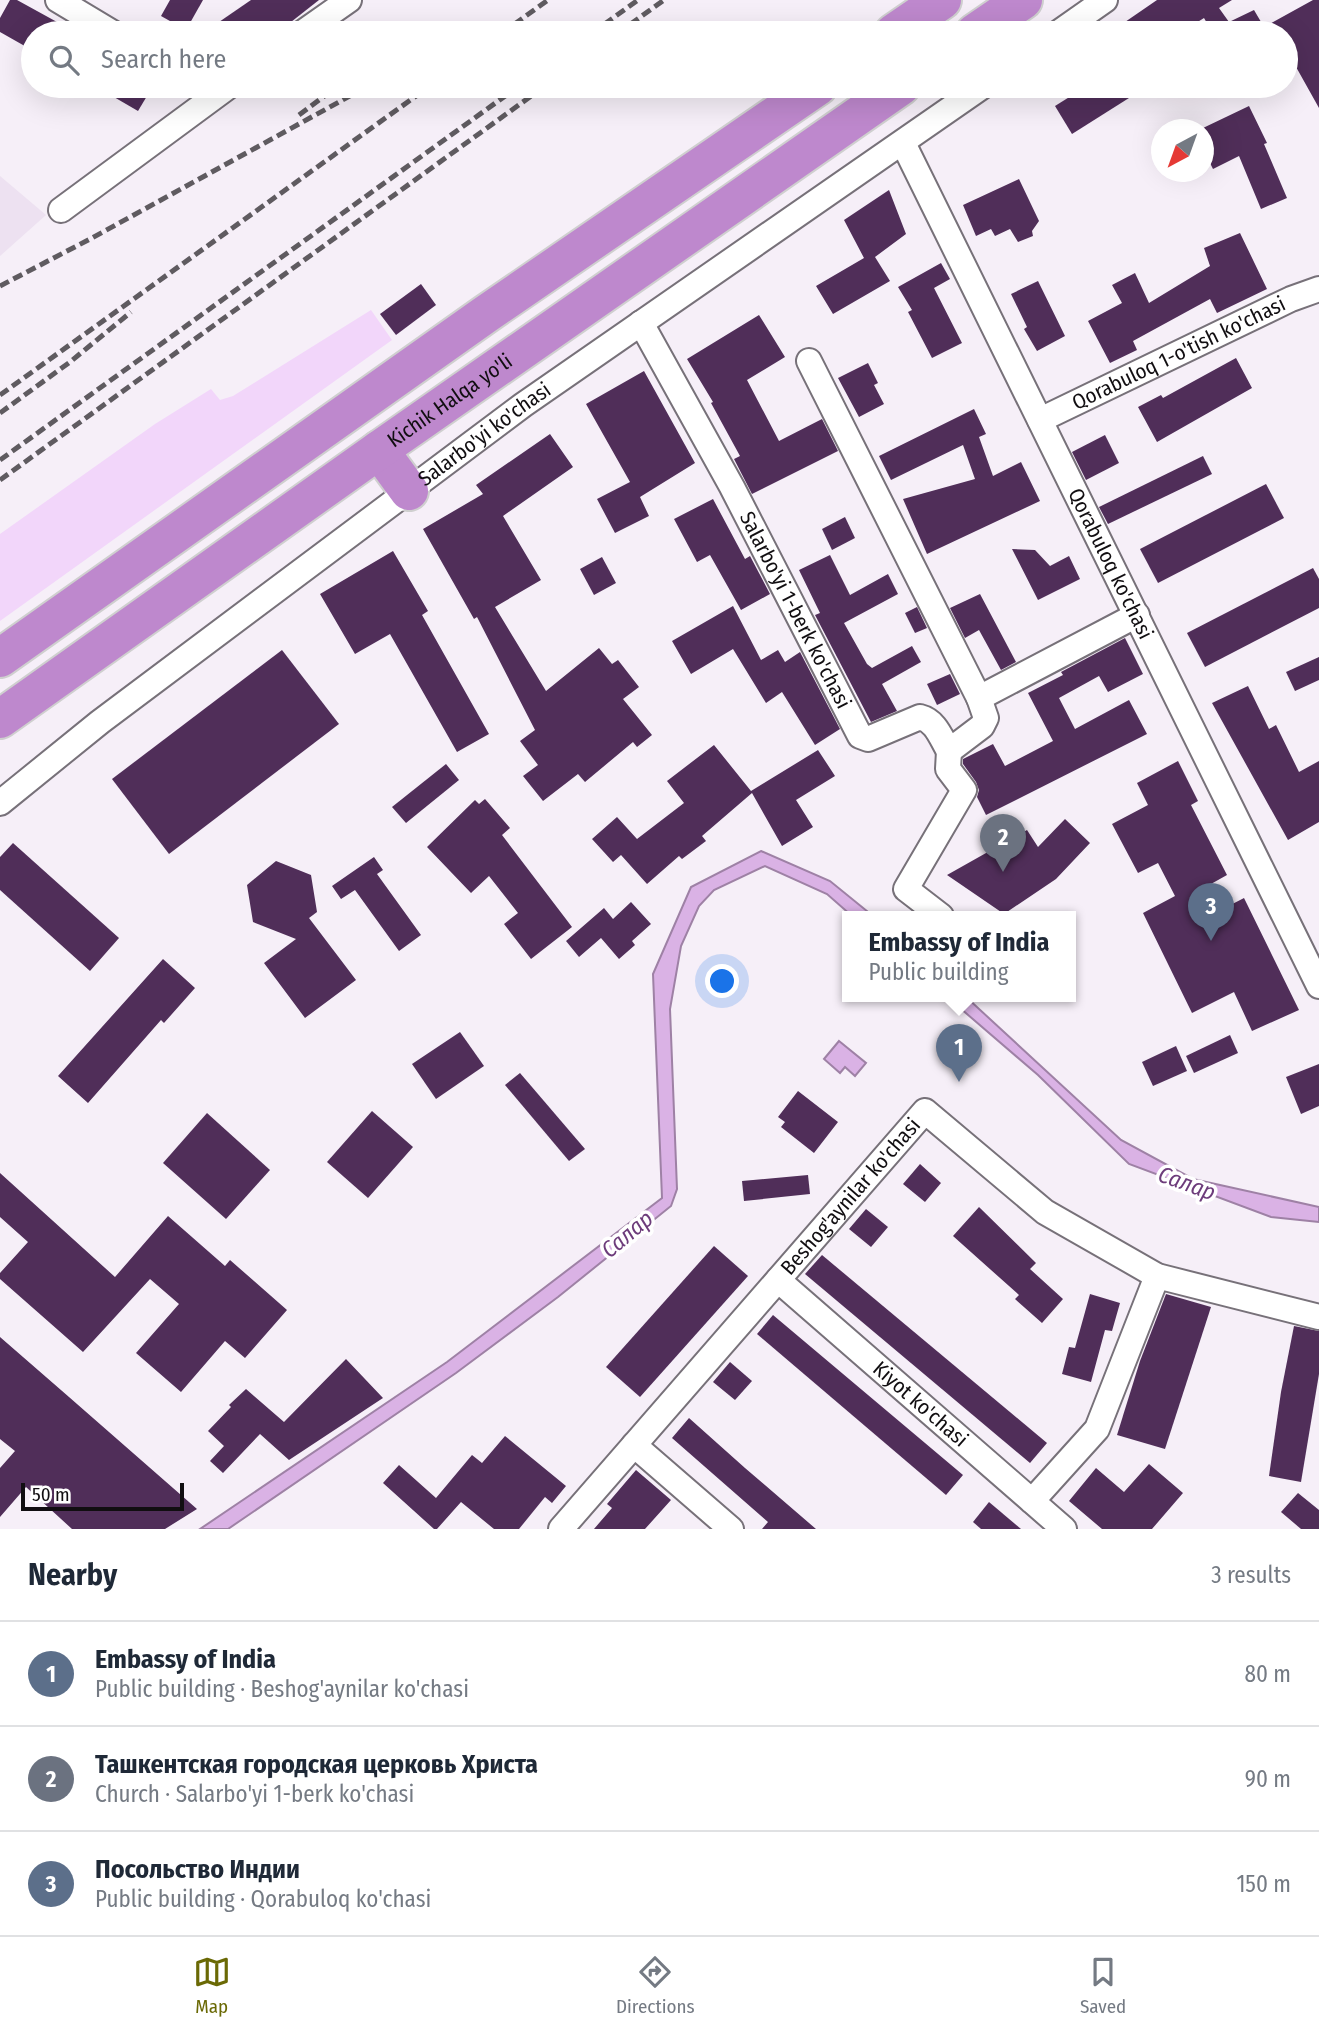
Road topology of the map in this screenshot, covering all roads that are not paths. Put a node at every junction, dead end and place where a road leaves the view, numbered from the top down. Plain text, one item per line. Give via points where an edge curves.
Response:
1 (58, 0) edge
2 (349, 0) edge
3 (942, 0) edge
4 (1023, 0) edge
5 (1105, 0) edge
6 (93, 21) edge
7 (319, 21) edge
8 (911, 21) edge
9 (992, 21) edge
10 (1075, 21) edge
11 (204, 98) edge
12 (801, 98) edge
13 (884, 98) edge
14 (967, 98) edge
15 (903, 142) junction
16 (61, 210) dead end
17 (1319, 289) edge
18 (641, 323) junction
19 (809, 360) dead end
20 (1040, 420) junction
21 (379, 450) junction
22 (409, 491) junction
23 (1137, 615) junction
24 (0, 658) edge
25 (979, 698) junction
26 (0, 719) edge
27 (949, 751) junction
28 (0, 803) edge
29 (935, 911) edge
30 (1319, 986) edge
31 (1157, 1276) junction
32 (778, 1280) junction
33 (1319, 1317) edge
34 (634, 1446) junction
35 (1032, 1501) junction
36 (561, 1529) edge
37 (731, 1529) edge
38 (1064, 1529) edge

1 - 6 street
2 - 7 street
3 - 8 highway
4 - 9 highway
5 - 10 street
11 - 16 street
12 - 24 highway
13 - 21 highway, Kichik Halqa yo'li
14 - 15 street, Salarbo'yi ko'chasi
15 - 18 street, Salarbo'yi ko'chasi
15 - 20 street, Qorabuloq ko'chasi
17 - 20 street, Qorabuloq 1-o'tish ko'chasi
18 - 22 street, Salarbo'yi ko'chasi
18 - 27 street, Salarbo'yi 1-berk ko'chasi via 732,487 860,736 868,739 920,717 933,722
19 - 25 street
20 - 23 street, Qorabuloq ko'chasi
21 - 22 highway
21 - 26 highway, Kichik Halqa yo'li
22 - 28 street, Salarbo'yi ko'chasi via 100,722
23 - 25 street
23 - 30 street, Qorabuloq ko'chasi
25 - 27 street via 986,718 982,726
27 - 29 street, Salarbo'yi 1-berk ko'chasi via 948,769 964,790 906,889
31 - 32 street, Beshog'aynilar ko'chasi via 1045,1212 925,1111
31 - 33 street, Beshog'aynilar ko'chasi
31 - 35 street via 1097,1429
32 - 34 street, Beshog'aynilar ko'chasi
32 - 35 street, Kiyot ko'chasi
34 - 36 street, Beshog'aynilar ko'chasi
34 - 37 street
35 - 38 street, Kiyot ko'chasi

